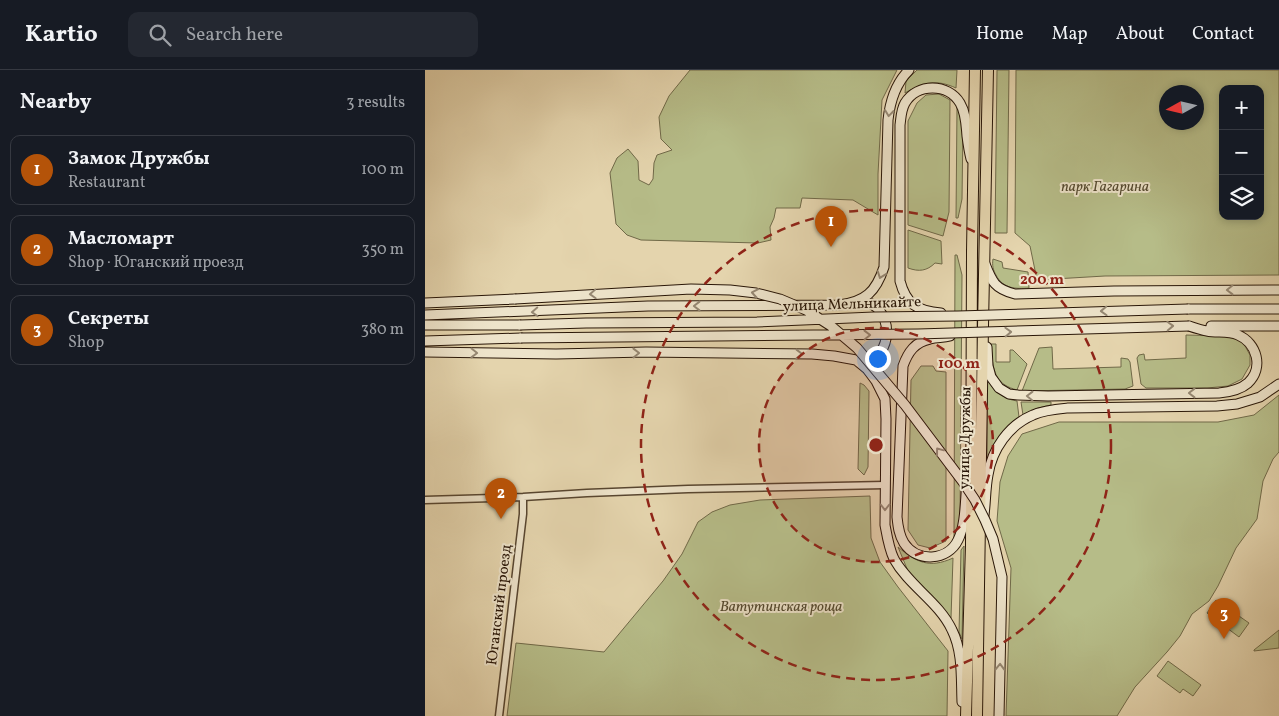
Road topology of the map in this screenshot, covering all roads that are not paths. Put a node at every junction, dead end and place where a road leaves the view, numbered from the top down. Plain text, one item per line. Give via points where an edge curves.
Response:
1 (909, 70) edge
2 (975, 70) edge
3 (988, 70) edge
4 (973, 174) junction
5 (985, 263) junction
6 (1279, 290) edge
7 (858, 301) junction
8 (425, 303) edge
9 (1279, 309) edge
10 (425, 315) edge
11 (958, 316) junction
12 (425, 325) edge
13 (983, 326) junction
14 (1189, 326) junction
15 (1279, 326) edge
16 (959, 333) junction
17 (425, 341) edge
18 (425, 352) edge
19 (856, 360) junction
20 (1279, 384) edge
21 (970, 460) junction
22 (885, 485) junction
23 (523, 497) junction
24 (425, 500) edge
25 (979, 545) junction
26 (499, 716) edge
27 (965, 716) edge
28 (977, 716) edge
29 (999, 716) edge

1 -> 7 main road via 892,97 888,120 884,267 875,289
2 - 4 main road, улица Дружбы
3 - 5 main road, улица Дружбы
4 - 11 main road, bridge via 965,116 959,102 945,90 919,90 911,96 902,112 900,281 903,292 915,306 929,312
4 - 21 main road, улица Дружбы
6 -> 5 main road via 1015,294 994,285
5 - 13 main road, улица Дружбы
7 -> 10 main road via 839,305 648,306
7 - 19 main road via 878,309 887,332 883,349 875,358
29 -> 8 main road, bridge via 1002,577 993,540 963,482 905,405 857,348 831,326 780,299 730,290 691,289
9 -> 11 main road, улица Мельникайте, bridge
11 - 12 main road, улица Мельникайте, bridge via 757,322
14 -> 13 main road via 1227,332 1245,339 1255,352 1257,362 1249,382 1241,388 1219,393 1018,396 999,388 991,378
13 - 25 main road, улица Дружбы
14 - 15 main road, улица Мельникайте
16 -> 14 main road, улица Мельникайте, bridge
17 -> 16 main road, улица Мельникайте, bridge
16 - 21 main road, bridge via 930,339 911,349 903,366 897,517 901,538 917,555 925,558 943,555 958,541
18 -> 19 main road via 812,354
19 - 22 main road via 877,380 885,399
20 - 25 main road via 1260,397 1237,404 1068,408 1035,414 1023,420 1003,438 992,459
21 - 27 main road, улица Дружбы via 971,544
22 - 23 street via 596,492
22 -> 27 main road via 885,525 893,558 943,615 957,641
23 - 24 street
23 - 26 street, Юганский проезд
25 - 28 main road, улица Дружбы

